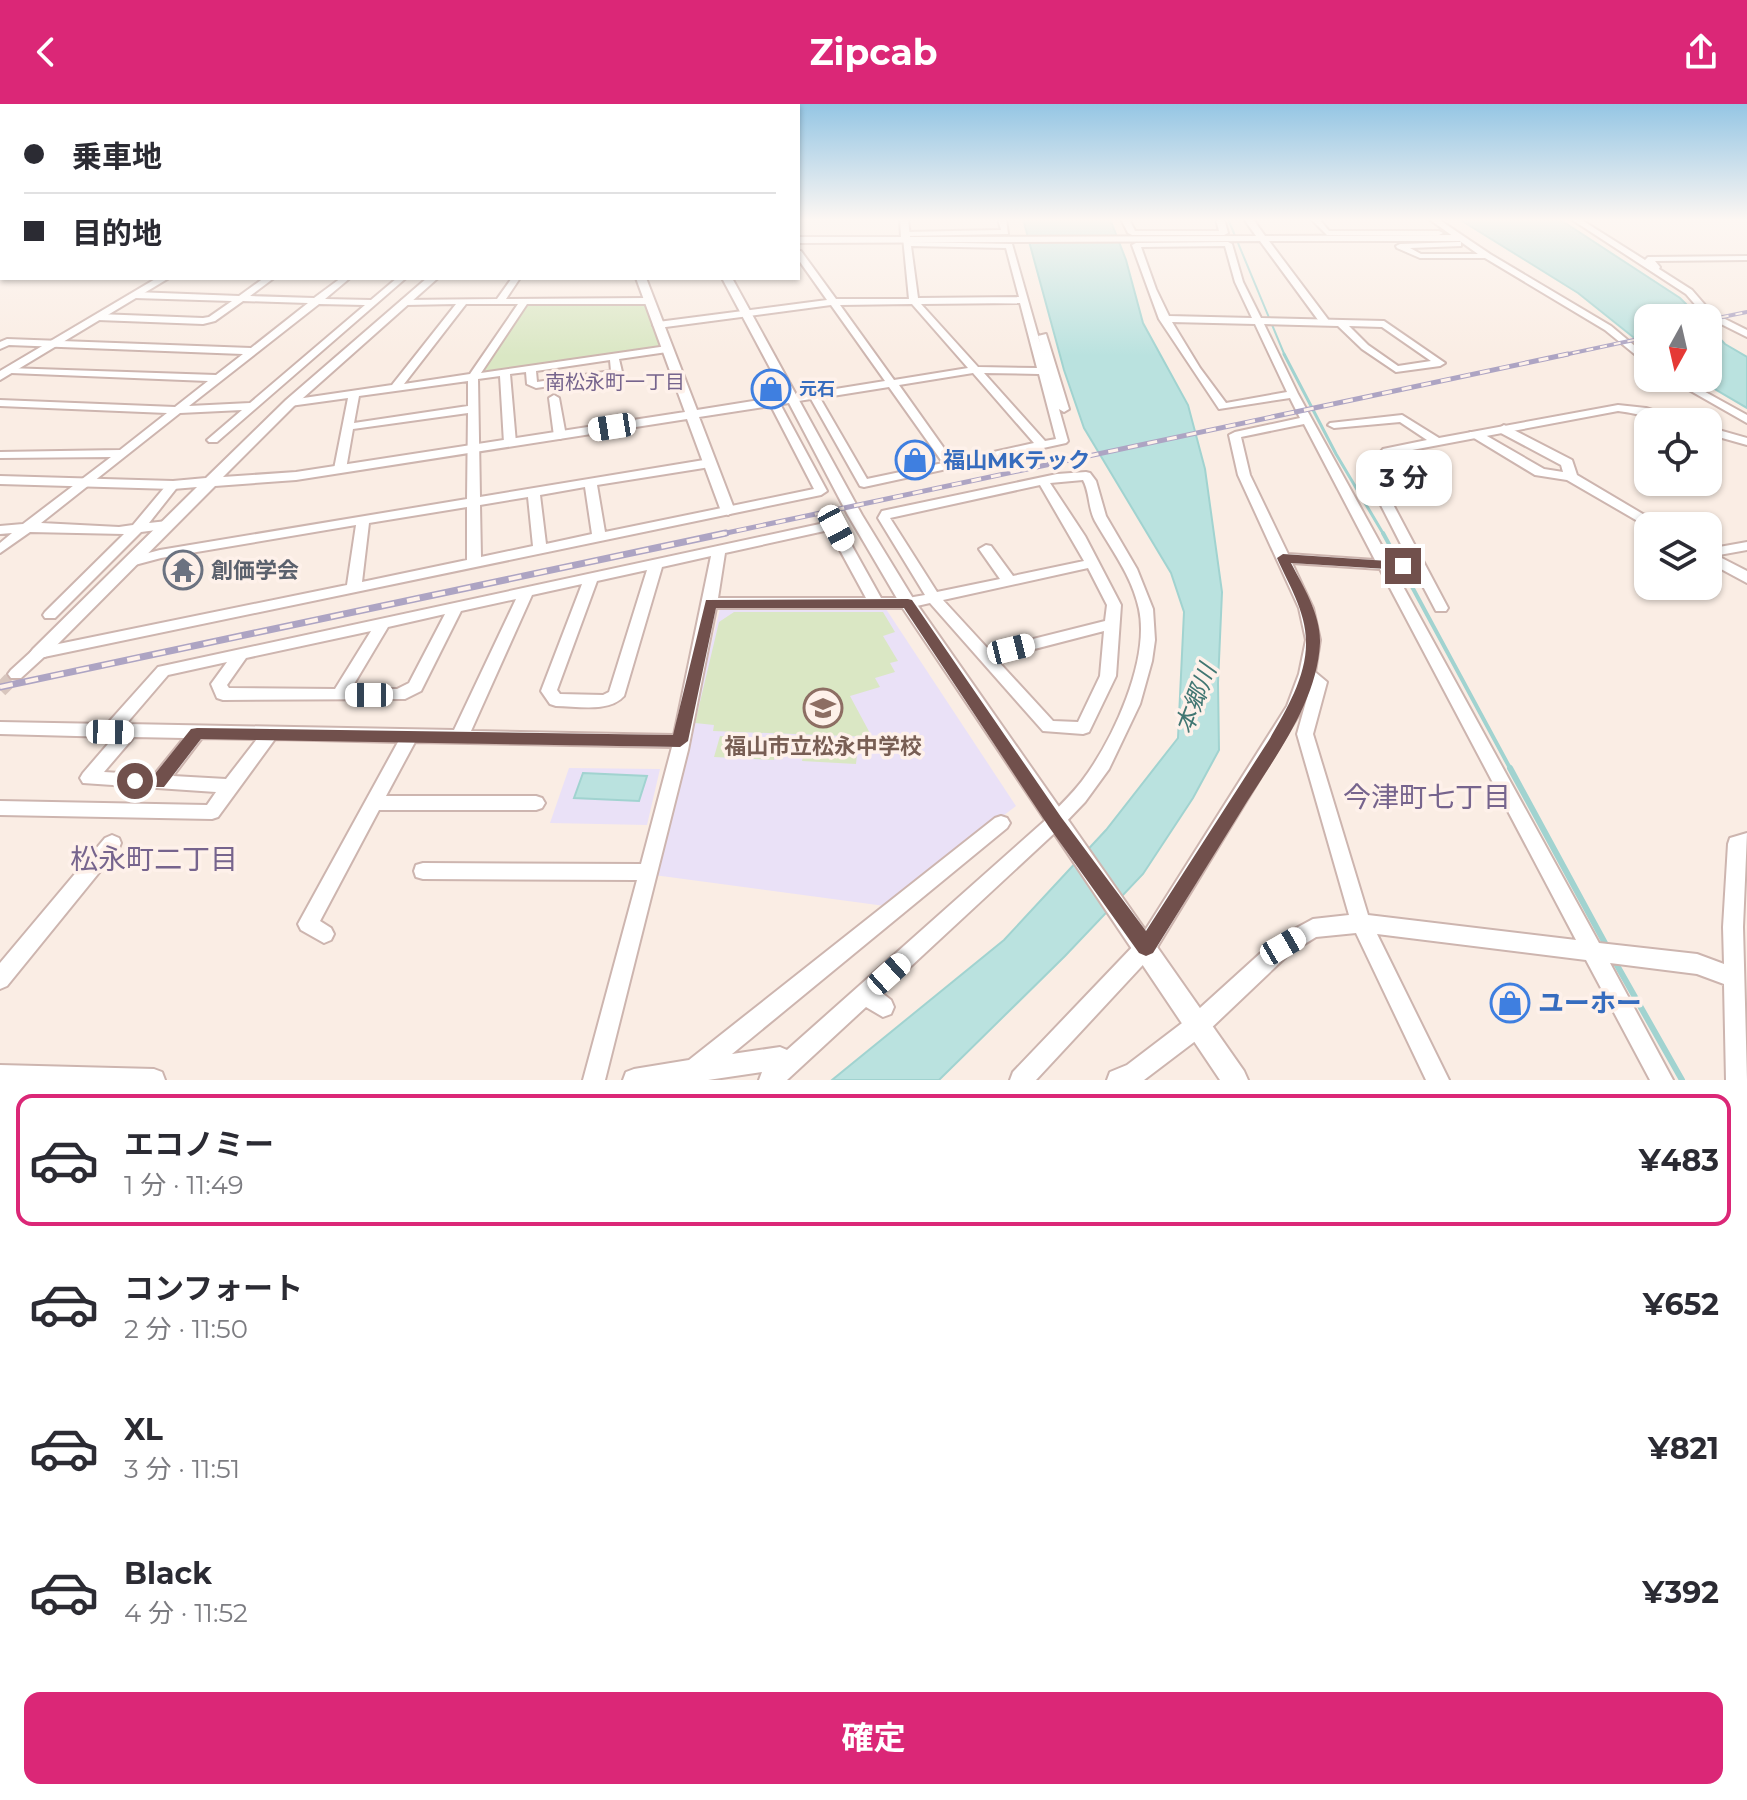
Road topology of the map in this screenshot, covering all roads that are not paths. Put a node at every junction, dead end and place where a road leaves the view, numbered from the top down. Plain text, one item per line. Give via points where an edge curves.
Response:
1 (806, 265) edge
2 (909, 265) edge
3 (1014, 265) edge
4 (1023, 265) edge
5 (1141, 265) edge
6 (1234, 265) edge
7 (1282, 265) edge
8 (1501, 265) edge
9 (1647, 265) edge
10 (1654, 265) edge
11 (161, 280) edge
12 (267, 280) edge
13 (343, 280) edge
14 (400, 280) edge
15 (431, 280) edge
16 (515, 280) edge
17 (642, 280) edge
18 (728, 280) edge
19 (1674, 282) junction
20 (135, 295) junction
21 (242, 298) junction
22 (1023, 300) junction
23 (317, 301) junction
24 (648, 301) junction
25 (914, 301) junction
26 (405, 302) junction
27 (463, 302) junction
28 (499, 302) junction
29 (524, 302) junction
30 (833, 302) junction
31 (374, 303) junction
32 (746, 314) junction
33 (98, 317) junction
34 (1164, 319) junction
35 (1258, 321) junction
36 (1325, 322) junction
37 (1341, 323) junction
38 (658, 325) junction
39 (1747, 334) edge
40 (54, 344) junction
41 (0, 346) edge
42 (667, 349) junction
43 (1634, 350) edge
44 (253, 351) junction
45 (614, 357) junction
46 (531, 369) junction
47 (11, 370) junction
48 (975, 370) junction
49 (1042, 371) junction
50 (505, 372) junction
51 (0, 376) edge
52 (473, 377) junction
53 (219, 378) junction
54 (893, 383) junction
55 (395, 388) junction
56 (1698, 392) edge
57 (354, 394) junction
58 (1293, 394) junction
59 (814, 396) junction
60 (554, 398) dead end
61 (792, 399) junction
62 (774, 402) junction
63 (0, 403) edge
64 (290, 403) junction
65 (253, 406) junction
66 (472, 409) junction
67 (1064, 409) dead end
68 (177, 410) junction
69 (1634, 410) edge
70 (691, 415) junction
71 (1307, 420) junction
72 (1747, 420) edge
73 (1334, 425) dead end
74 (347, 427) junction
75 (1504, 429) junction
76 (1722, 434) edge
77 (1475, 435) junction
78 (560, 436) junction
79 (213, 440) dead end
80 (1437, 442) junction
81 (1747, 442) edge
82 (510, 443) junction
83 (1042, 445) junction
84 (474, 449) junction
85 (122, 453) junction
86 (0, 455) edge
87 (710, 463) junction
88 (950, 464) junction
89 (340, 469) junction
90 (1571, 477) junction
91 (0, 480) edge
92 (1043, 481) junction
93 (210, 482) junction
94 (83, 483) junction
95 (591, 484) junction
96 (173, 485) junction
97 (534, 494) junction
98 (473, 503) junction
99 (728, 511) junction
100 (1634, 513) edge
101 (363, 521) junction
102 (167, 525) junction
103 (139, 527) junction
104 (26, 528) junction
105 (0, 530) edge
106 (599, 537) junction
107 (1747, 546) edge
108 (0, 549) edge
109 (540, 549) junction
110 (986, 549) dead end
111 (719, 550) junction
112 (1722, 552) edge
113 (1283, 558) junction
114 (131, 562) junction
115 (474, 563) junction
116 (1092, 563) junction
117 (1722, 563) edge
118 (656, 564) junction
119 (1385, 565) junction
120 (1420, 567) junction
121 (591, 578) junction
122 (1747, 578) edge
123 (1010, 582) junction
124 (354, 587) junction
125 (526, 592) junction
126 (935, 600) junction
127 (711, 603) junction
128 (876, 603) junction
129 (908, 603) junction
130 (455, 608) junction
131 (1441, 608) dead end
132 (79, 613) junction
133 (383, 623) junction
134 (1113, 624) junction
135 (39, 653) junction
136 (241, 654) junction
137 (986, 656) junction
138 (16, 674) tunnel mouth
139 (1307, 674) junction
140 (339, 695) junction
141 (0, 728) edge
142 (119, 732) junction
143 (197, 733) junction
144 (269, 735) junction
145 (409, 737) junction
146 (459, 738) junction
147 (680, 741) junction
148 (158, 782) junction
149 (230, 786) junction
150 (374, 803) junction
151 (536, 803) dead end
152 (0, 808) edge
153 (1001, 823) dead end
154 (1058, 826) junction
155 (1747, 841) edge
156 (112, 843) dead end
157 (423, 871) dead end
158 (647, 872) junction
159 (1361, 923) junction
160 (324, 934) dead end
161 (1142, 942) junction
162 (1594, 952) junction
163 (1733, 977) junction
164 (0, 979) edge
165 (1198, 1025) junction
166 (790, 1062) junction
167 (694, 1071) junction
168 (0, 1076) edge
169 (154, 1080) edge
170 (594, 1080) edge
171 (634, 1080) edge
172 (770, 1080) edge
173 (1021, 1080) edge
174 (1118, 1080) edge
175 (1235, 1080) edge
176 (1438, 1080) edge
177 (1662, 1080) edge
178 (1737, 1080) edge

1 - 30 street
2 - 25 street
3 - 22 street
4 - 67 street
5 - 34 street
6 - 35 street
7 - 36 street
8 - 43 street via 1608,328
9 - 19 street
10 - 19 street
11 - 20 street
12 - 21 street
13 - 23 street
14 - 31 street
15 - 26 street
16 - 28 street
17 - 24 street
18 - 32 street
19 - 39 street via 1708,314
20 - 21 street
20 - 33 street
21 - 23 street
21 - 33 street via 203,321
22 - 25 street
22 - 49 street
23 - 31 street
23 - 44 street
24 - 29 street
24 - 38 street
25 - 30 street
25 - 48 street
26 - 27 street
26 - 64 street
27 - 28 street
27 - 55 street
28 - 29 street
29 - 52 street
30 - 32 street
30 - 54 street
31 - 65 street
32 - 38 street
32 - 61 street
33 - 40 street
34 - 35 street
34 - 58 street via 1223,407
35 - 36 street
35 - 58 street
36 - 37 street
37 - 37 street via 1396,369 1440,363 1384,324
38 - 42 street
40 - 41 street
40 - 44 street
40 - 47 street
42 - 45 street
42 - 70 street
44 - 53 street
45 - 46 street
45 - 46 street via 614,374 536,385
46 - 50 street
47 - 51 street
47 - 53 street
48 - 49 street
48 - 54 street
48 - 83 street
49 - 83 street via 1062,441
50 - 52 street
50 - 82 street
52 - 55 street
52 - 66 street
53 - 68 street
54 - 59 street
54 - 88 street
55 - 57 street
56 - 72 street
57 - 64 street
57 - 74 street
58 - 71 street
59 - 61 street
59 - 88 street via 864,483
60 - 78 street
61 - 62 street
61 - 129 street
62 - 70 street
62 - 99 street via 821,491
63 - 68 street
64 - 93 street
65 - 68 street
65 - 79 street
66 - 74 street
66 - 84 street
68 - 85 street
69 - 75 street via 1618,408
70 - 78 street
70 - 87 street
71 - 113 street via 1235,435 1244,475
71 - 119 street
73 - 80 street via 1402,418
74 - 89 street
75 - 77 street
75 - 90 street via 1567,463
76 - 81 street
77 - 80 street
77 - 90 street via 1540,472
78 - 82 street
80 - 120 street via 1387,451 1372,476
82 - 84 street
83 - 88 street
84 - 89 street
84 - 98 street
85 - 86 street
85 - 94 street
87 - 95 street
87 - 99 street
89 - 93 street
90 - 100 street
91 - 94 street
92 - 116 street
92 - 126 street via 886,514
92 - 154 street via 1074,476 1091,481 1098,516 1128,568 1148,619 1136,689 1122,728 1092,782
93 - 96 street
93 - 102 street
94 - 96 street
94 - 104 street
95 - 97 street
95 - 106 street
96 - 103 street
97 - 98 street
97 - 109 street
98 - 101 street
98 - 115 street
99 - 106 street
101 - 114 street
101 - 124 street
102 - 103 street
102 - 114 street
103 - 104 street
103 - 132 street via 50,615
104 - 105 street
104 - 108 street
106 - 109 street
107 - 112 street
109 - 115 street
110 - 123 street
111 - 118 street
111 - 127 street
111 - 128 street via 836,528
113 - 119 street
113 - 139 street via 1306,608 1313,640
114 - 132 street
115 - 124 street
116 - 123 street
116 - 134 street via 1114,605
117 - 122 street
118 - 121 street
118 - 121 street via 616,696 605,701 556,700 549,691
119 - 120 street
119 - 162 street
120 - 131 street
121 - 125 street
123 - 126 street
124 - 135 street
125 - 130 street
125 - 146 street
126 - 129 street
126 - 137 street
127 - 128 street
127 - 147 street
128 - 129 street
129 - 154 street
130 - 133 street
130 - 140 street via 415,687 399,695
132 - 135 street
133 - 136 street
133 - 140 street
134 - 137 street
134 - 137 street via 1108,676 1083,728 1049,727
135 - 138 street
136 - 140 street via 219,684 223,694
136 - 142 street via 163,671
139 - 159 street via 1319,682 1305,734
139 - 161 street via 1274,744
141 - 142 street
142 - 143 street
142 - 148 street via 89,778
143 - 144 street
143 - 148 street
144 - 145 street
144 - 149 street
145 - 146 street
145 - 150 street
146 - 147 street
147 - 158 street
148 - 149 street
149 - 152 street via 212,812
150 - 151 street
150 - 160 street via 308,924
153 - 167 street
154 - 161 street
154 - 166 street via 875,1001
155 - 163 street via 1737,844
156 - 164 street
157 - 158 street
158 - 170 street
159 - 162 street
159 - 165 street via 1313,928 1283,946
159 - 176 street
161 - 165 street
161 - 173 street
162 - 163 street via 1697,964
162 - 177 street
163 - 178 street
165 - 174 street
165 - 175 street
166 - 167 street via 780,1058
166 - 172 street
167 - 171 street
168 - 169 street

